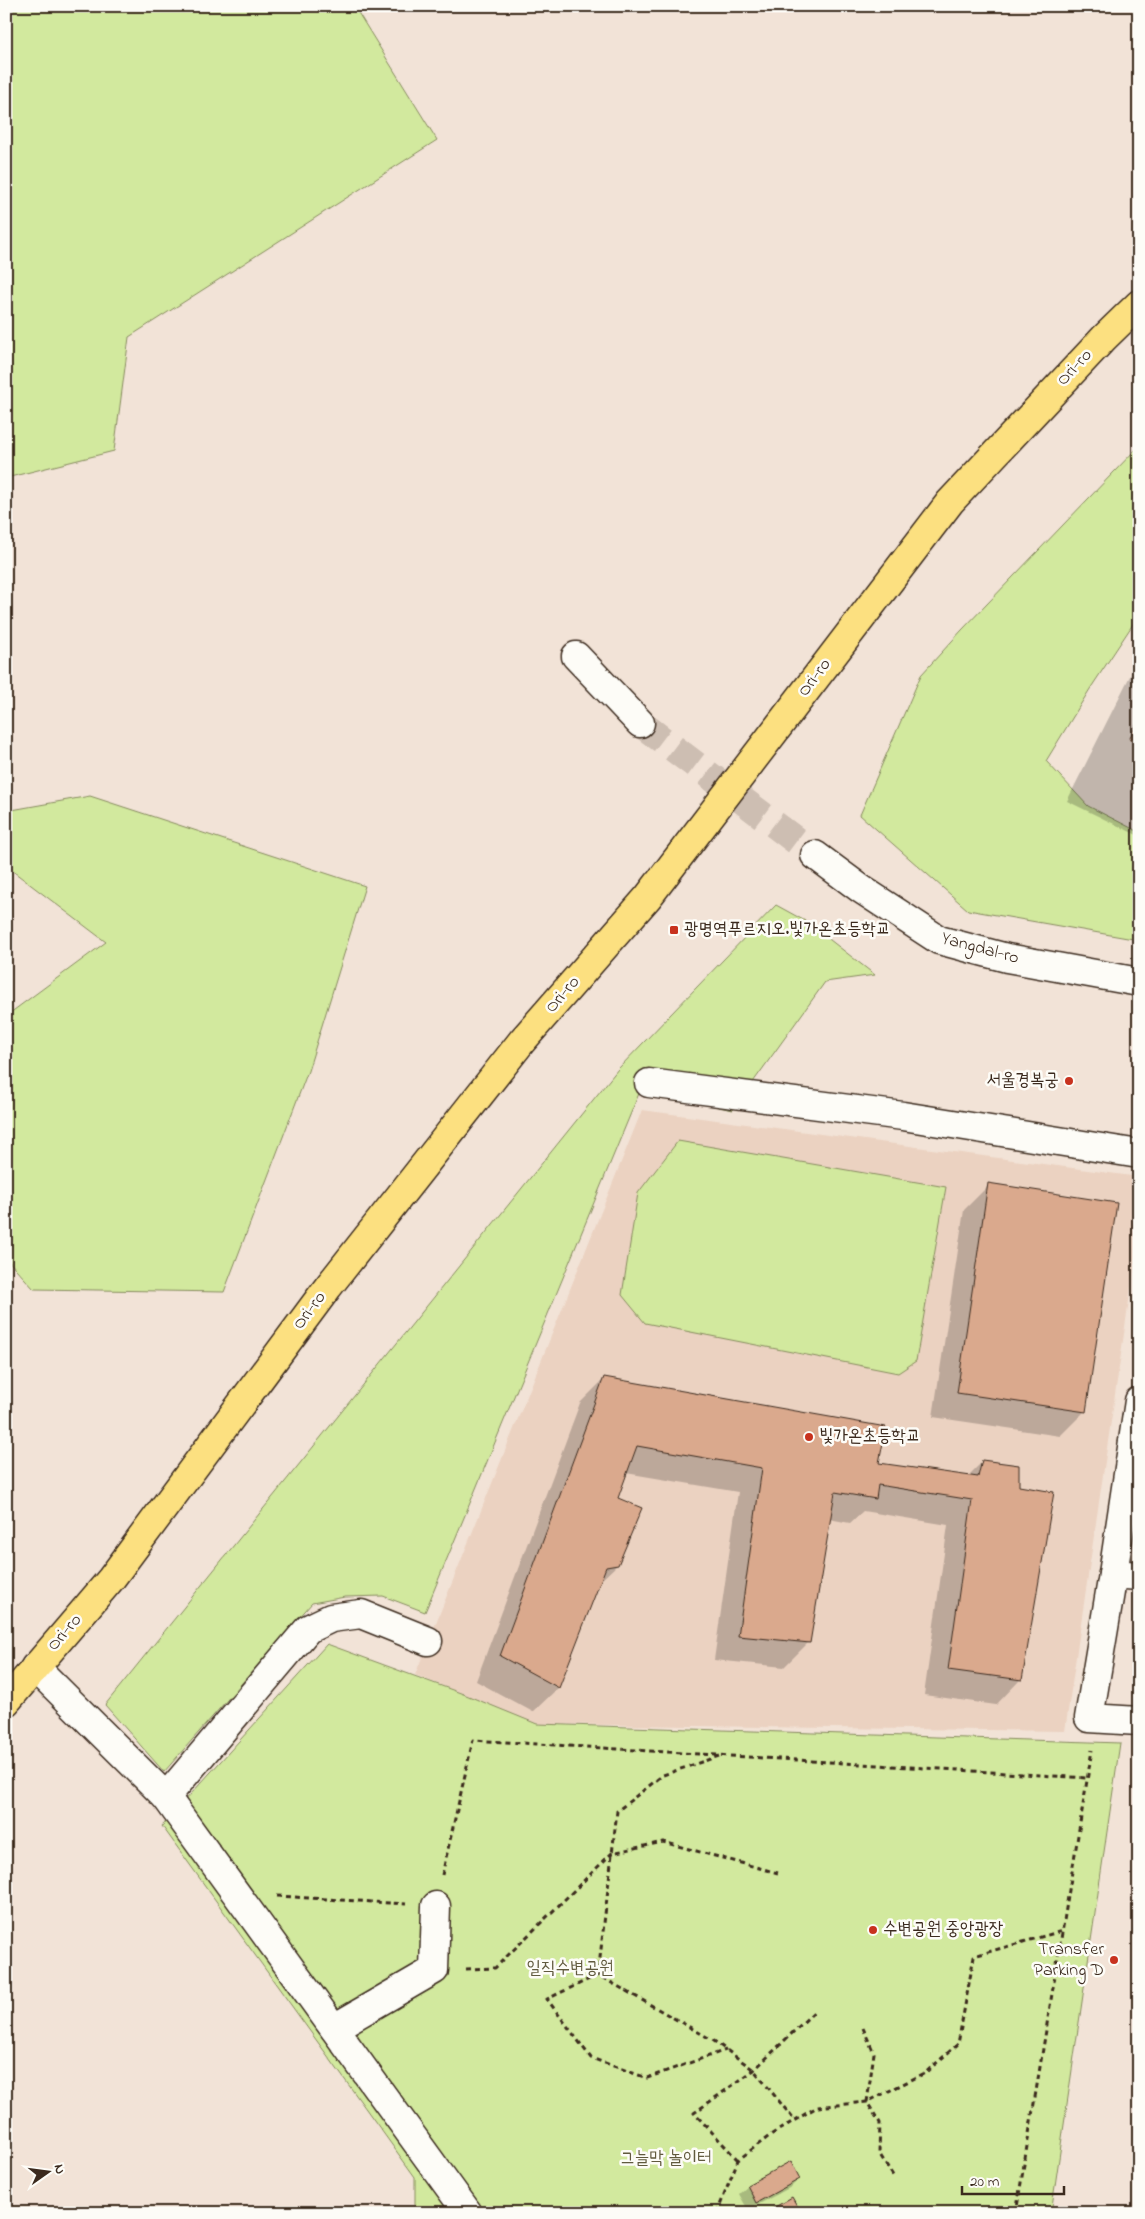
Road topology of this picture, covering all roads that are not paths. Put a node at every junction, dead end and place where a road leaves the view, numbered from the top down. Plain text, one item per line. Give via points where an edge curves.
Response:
1 (1139, 304) edge
2 (576, 656) dead end
3 (640, 723) tunnel mouth
4 (815, 855) tunnel mouth
5 (1139, 982) edge
6 (649, 1082) dead end
7 (1139, 1154) edge
8 (1138, 1416) edge
9 (1126, 1575) edge
10 (428, 1641) dead end
11 (35, 1668) junction
12 (6, 1702) edge
13 (1139, 1721) edge
14 (166, 1797) junction
15 (436, 1906) road end
16 (334, 2028) junction
17 (468, 2213) edge

1 - 11 main road, Ori-ro via 950,502 648,897 522,1041 328,1287 112,1579
2 - 3 street
4 - 5 street, Yangdal-ro via 939,940 1007,958
6 - 7 street via 903,1116
8 - 9 street
9 - 13 street via 1089,1718
10 - 14 street via 361,1614 331,1618 308,1629
11 - 12 main road, Ori-ro
11 - 14 street
14 - 16 street
15 - 16 street via 434,1970
16 - 17 street

